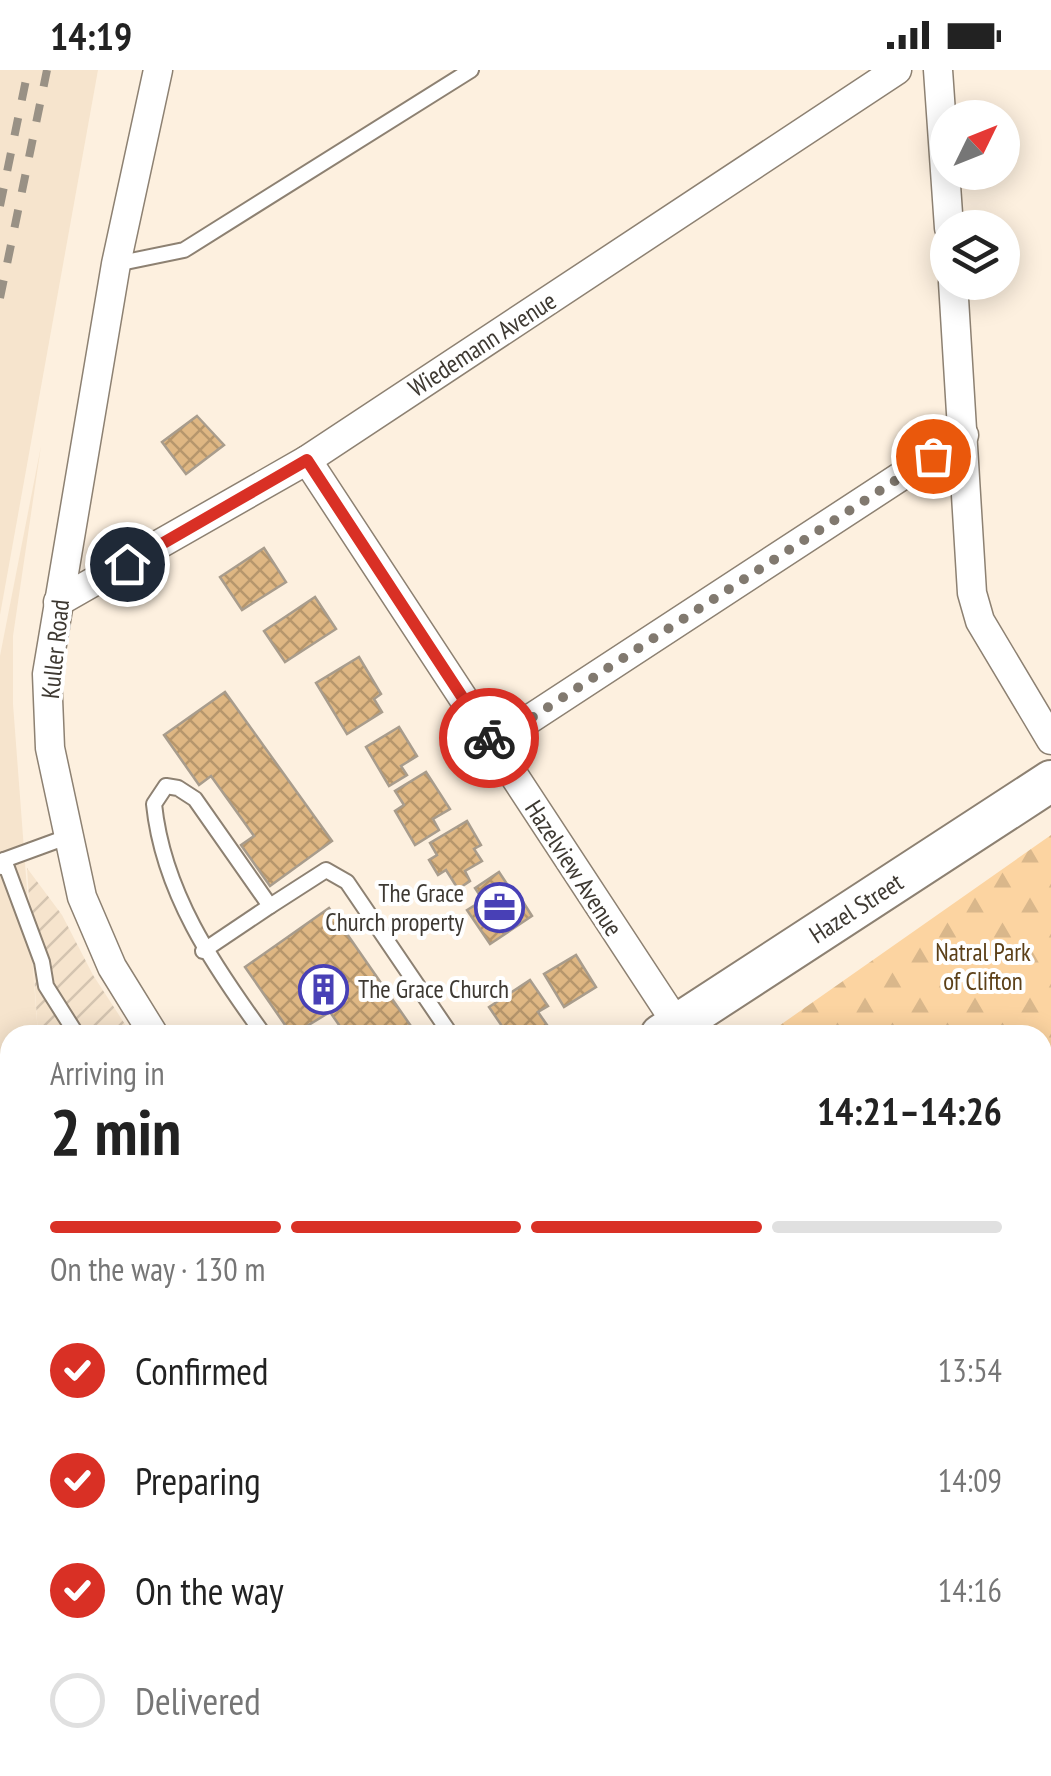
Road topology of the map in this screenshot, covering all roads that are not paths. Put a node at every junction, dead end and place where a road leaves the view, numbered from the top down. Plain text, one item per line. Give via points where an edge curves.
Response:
1 (158, 70) edge
2 (471, 70) edge
3 (897, 70) edge
4 (938, 70) edge
5 (949, 210) edge
6 (116, 264) junction
7 (954, 300) edge
8 (964, 435) junction
9 (307, 460) junction
10 (58, 602) junction
11 (1051, 740) edge
12 (493, 743) junction
13 (1051, 781) edge
14 (66, 837) junction
15 (2, 867) edge
16 (270, 906) junction
17 (204, 951) junction
18 (71, 1025) edge
19 (148, 1025) edge
20 (257, 1025) edge
21 (444, 1025) edge
22 (666, 1025) edge
23 (677, 1025) edge

1 - 6 street, Kuller Road
2 - 6 lane via 184,250
3 - 9 street, Wiedemann Avenue
4 - 5 street
6 - 10 street, Kuller Road
7 - 8 street
8 - 11 street via 972,594 980,622
8 - 12 street
9 - 10 street, Wiedemann Avenue
9 - 12 street, Hazelview Avenue
10 - 14 street, Kuller Road via 46,674 50,748
12 - 22 street, Hazelview Avenue
13 - 23 street, Hazel Street
14 - 15 lane
14 - 19 street, Kuller Road via 112,967
15 - 18 lane via 46,986
16 - 17 lane
16 - 17 lane via 195,798 166,786 154,804 157,832
16 - 21 lane via 326,870 347,882
17 - 20 lane

